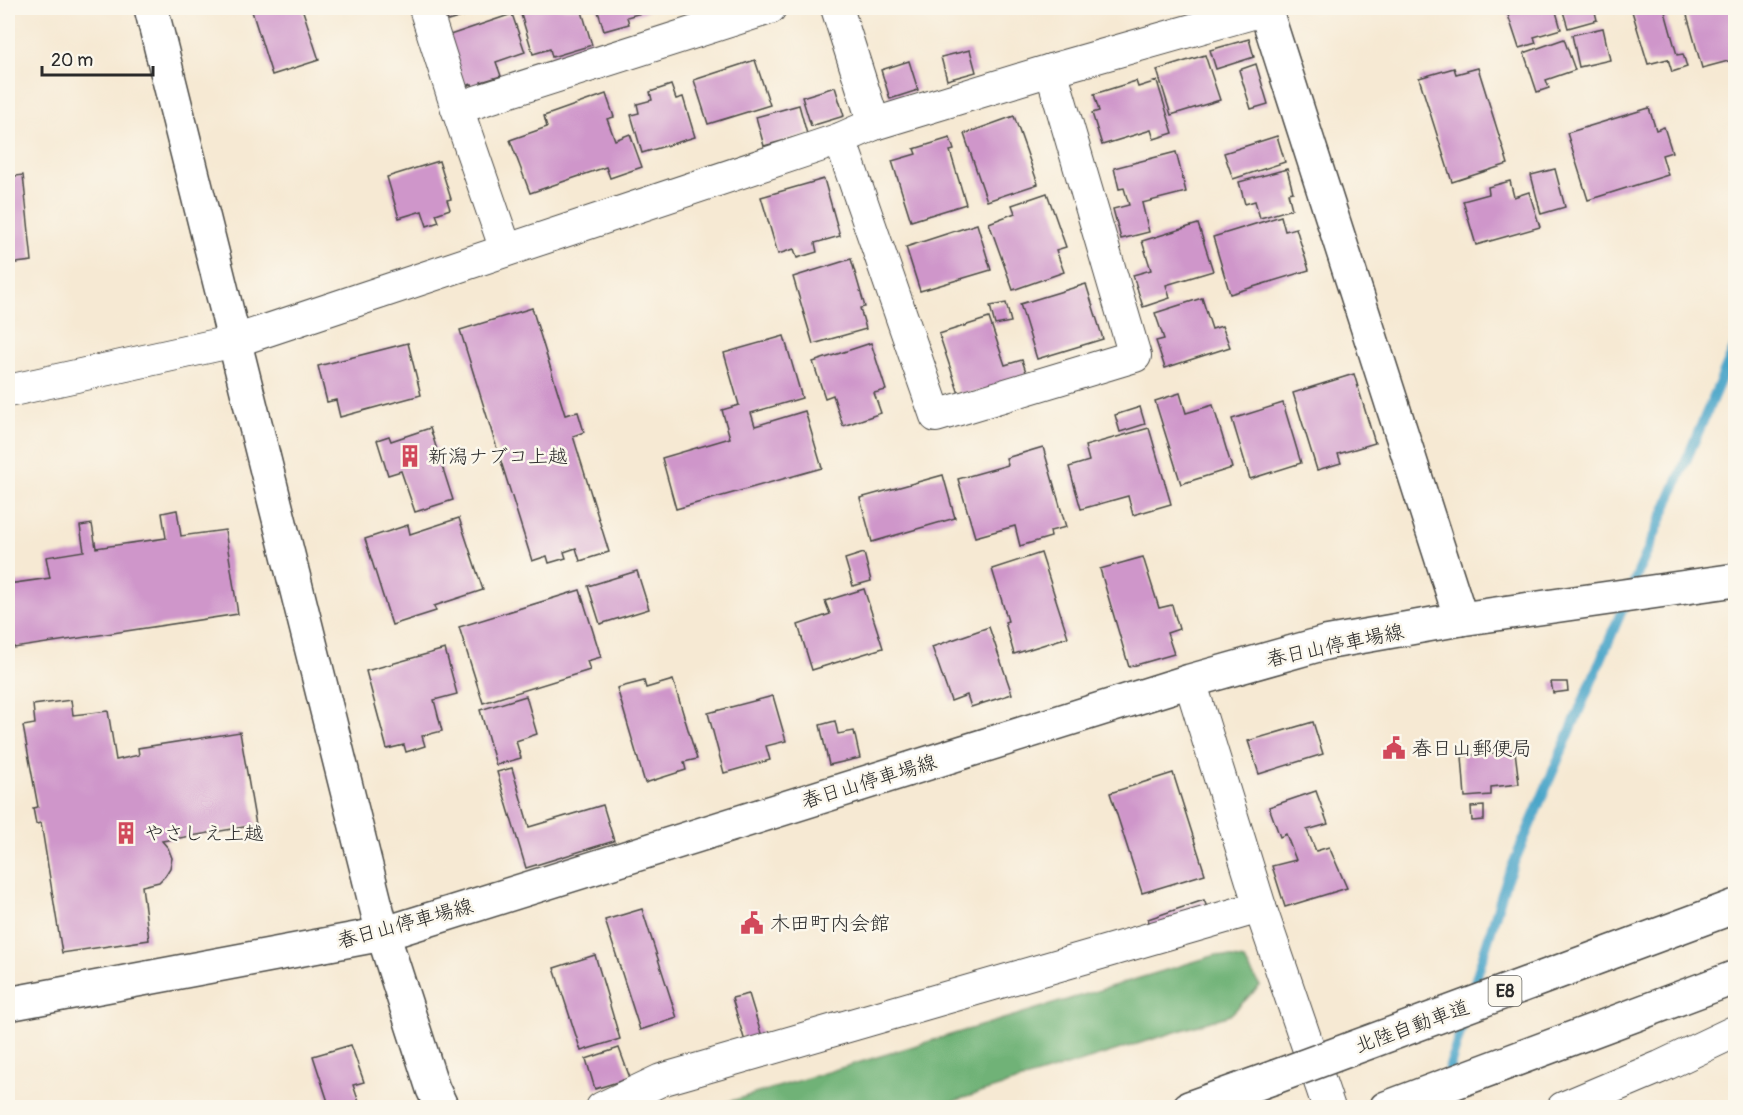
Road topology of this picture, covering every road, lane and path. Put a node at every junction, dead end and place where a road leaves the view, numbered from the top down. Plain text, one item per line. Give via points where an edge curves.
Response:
1 (151, 8) edge
2 (425, 8) edge
3 (770, 8) edge
4 (837, 8) edge
5 (1267, 8) edge
6 (1051, 69) junction
7 (457, 108) junction
8 (874, 124) junction
9 (840, 139) junction
10 (506, 250) junction
11 (235, 341) junction
12 (8, 391) edge
13 (1736, 580) edge
14 (1461, 619) junction
15 (1190, 681) junction
16 (1736, 906) edge
17 (1260, 907) junction
18 (383, 934) junction
19 (1736, 977) edge
20 (8, 1005) edge
21 (1736, 1031) edge
22 (442, 1107) edge
23 (602, 1107) edge
24 (1189, 1107) edge
25 (1329, 1107) edge
26 (1386, 1107) edge
27 (1563, 1107) edge

1 - 11 main road
2 - 7 street
3 - 7 street
4 - 8 street
5 - 6 street
5 - 14 main road
6 - 8 street
6 - 9 street via 1135,356 936,416
7 - 10 street
8 - 9 street
9 - 10 street
10 - 11 street
11 - 12 street
11 - 18 main road
13 - 14 main road, 春日山停車場線
14 - 15 main road, 春日山停車場線 via 1325,643
15 - 17 street
15 - 18 main road, 春日山停車場線
16 - 24 main road, 北陸自動車道 / E8, bridge
17 - 23 street via 661,1080
17 - 25 street
18 - 20 main road, 春日山停車場線
18 - 22 main road
19 - 26 main road
21 - 27 street

